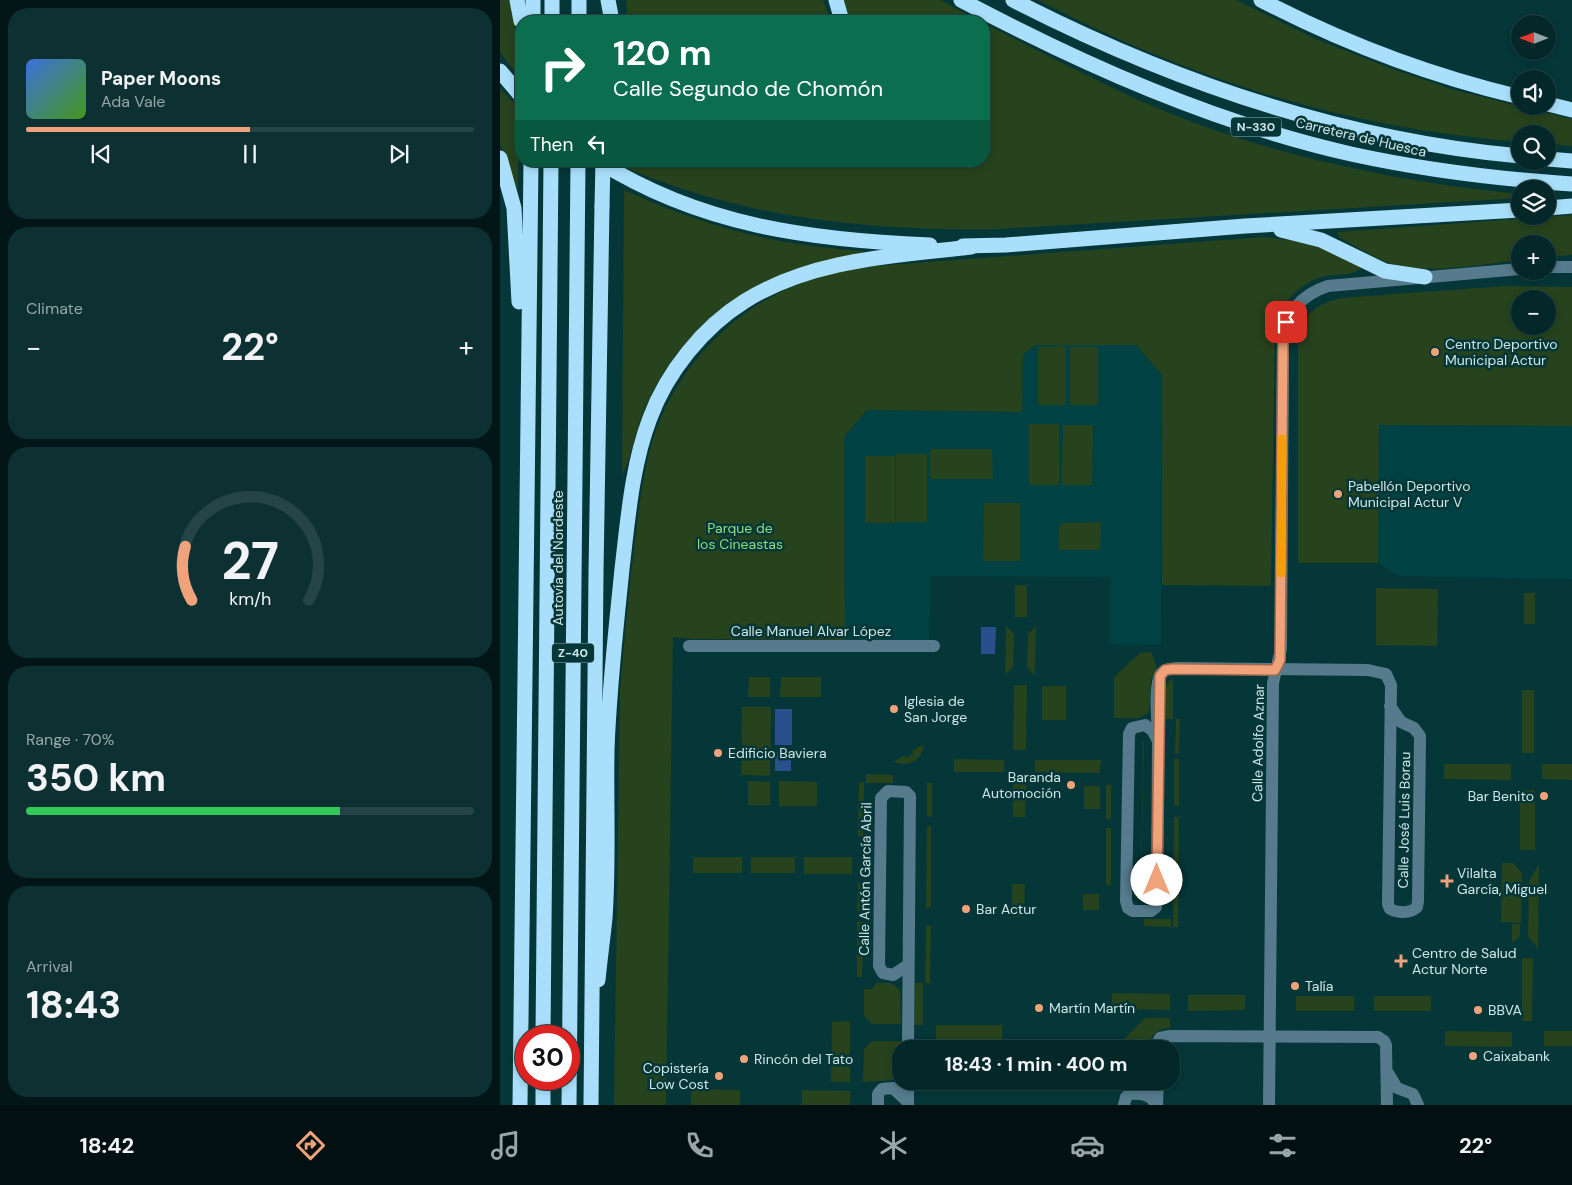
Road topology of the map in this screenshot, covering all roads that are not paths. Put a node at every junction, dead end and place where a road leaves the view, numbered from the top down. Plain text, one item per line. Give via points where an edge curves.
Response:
1 (517, 0) edge
2 (533, 0) edge
3 (552, 0) edge
4 (579, 0) edge
5 (607, 0) edge
6 (836, 0) edge
7 (961, 0) edge
8 (1013, 0) edge
9 (1261, 0) edge
10 (520, 15) edge
11 (533, 15) edge
12 (552, 15) edge
13 (579, 15) edge
14 (606, 15) edge
15 (611, 15) edge
16 (840, 15) edge
17 (500, 71) edge
18 (515, 89) edge
19 (1511, 95) edge
20 (1556, 106) edge
21 (1572, 110) edge
22 (1511, 155) edge
23 (500, 158) edge
24 (1556, 160) edge
25 (1572, 161) edge
26 (531, 167) edge
27 (550, 167) edge
28 (578, 167) edge
29 (603, 167) edge
30 (607, 167) edge
31 (1572, 184) edge
32 (1572, 206) edge
33 (1556, 207) edge
34 (1511, 211) edge
35 (1245, 226) junction
36 (971, 247) junction
37 (1572, 262) edge
38 (1556, 265) edge
39 (1556, 267) edge
40 (1572, 267) edge
41 (1511, 270) edge
42 (1425, 277) junction
43 (600, 400) junction
44 (527, 401) junction
45 (689, 646) dead end
46 (934, 646) dead end
47 (1275, 670) junction
48 (1390, 706) junction
49 (1158, 707) junction
50 (1144, 725) junction
51 (1407, 727) junction
52 (1158, 740) junction
53 (1389, 746) junction
54 (908, 965) junction
55 (893, 975) junction
56 (598, 980) junction
57 (907, 996) junction
58 (543, 1025) edge
59 (1270, 1035) junction
60 (908, 1040) edge
61 (1161, 1040) edge
62 (1387, 1071) junction
63 (892, 1087) edge
64 (543, 1090) edge
65 (900, 1090) edge
66 (908, 1090) edge
67 (1138, 1090) edge
68 (1158, 1090) edge
69 (1402, 1091) junction
70 (1127, 1100) edge
71 (908, 1103) edge
72 (520, 1105) edge
73 (543, 1105) edge
74 (569, 1105) edge
75 (591, 1105) edge
76 (598, 1105) edge
77 (878, 1105) edge
78 (1157, 1105) edge
79 (1269, 1105) edge
80 (1387, 1105) edge
81 (1418, 1105) edge

1 - 10 highway
2 - 11 highway
3 - 12 highway
4 - 13 highway
5 - 14 highway
5 - 15 highway
6 - 16 highway
7 - 31 highway, Carretera de Huesca / N-330 via 1132,81 1229,119 1291,138 1411,166
8 - 22 highway, Carretera de Huesca / N-330 via 1069,29 1160,68 1280,109 1404,139
9 - 19 highway via 1387,57
17 - 18 highway
20 - 21 highway
23 - 44 highway via 514,208
24 - 25 highway
26 - 44 highway
27 - 58 highway, Autovía del Nordeste / Z-40
28 - 74 highway, Autovía del Nordeste / Z-40
29 - 43 highway, bridge
30 - 36 highway via 660,195 746,224 863,242
32 - 33 highway
34 - 35 highway
35 - 36 highway
35 - 42 highway via 1298,233 1321,240 1385,271
36 - 56 highway via 828,267 771,286 720,318 684,358 663,390 641,445 626,537 607,747 605,917
37 - 38 street
39 - 40 street
41 - 42 street
42 - 47 street, Calle Adolfo Aznar via 1313,291 1292,310 1286,322 1283,342 1281,649
43 - 56 highway
43 - 75 highway
44 - 72 highway
45 - 46 street, Calle Manuel Alvar López
47 - 48 street, Calle José Luis Borau via 1383,672 1389,679
47 - 49 street, Calle José Luis Borau via 1168,669 1160,676
47 - 59 street, Calle Adolfo Aznar
48 - 51 street, Calle José Luis Borau
48 - 53 street, Calle José Luis Borau
49 - 50 street
49 - 52 street, Calle José Luis Borau
50 - 52 street
50 - 52 street, Calle José Luis Borau via 1132,728 1129,737 1126,901 1133,911 1151,911 1157,902
51 - 53 street, Calle José Luis Borau via 1394,736
51 - 53 street, Calle José Luis Borau via 1418,733 1420,744 1418,901 1417,907 1407,912 1396,912 1388,904
54 - 55 street
54 - 55 street, Calle Antón García Abril via 910,796 906,792 888,791 881,798 879,962 883,973
54 - 57 street, Calle Antón García Abril
55 - 57 street, Calle Antón García Abril
56 - 76 highway
57 - 60 street, Calle Antón García Abril
59 - 61 street via 1163,1036
59 - 62 street via 1378,1037 1386,1045
59 - 79 street, Calle Adolfo Aznar
62 - 69 street via 1392,1083
62 - 80 street
63 - 77 street via 879,1092
64 - 73 highway
65 - 71 street
66 - 71 street
67 - 70 street
68 - 78 street
69 - 80 street via 1390,1098
69 - 81 street via 1413,1094
70 - 78 street via 1143,1094 1151,1097

